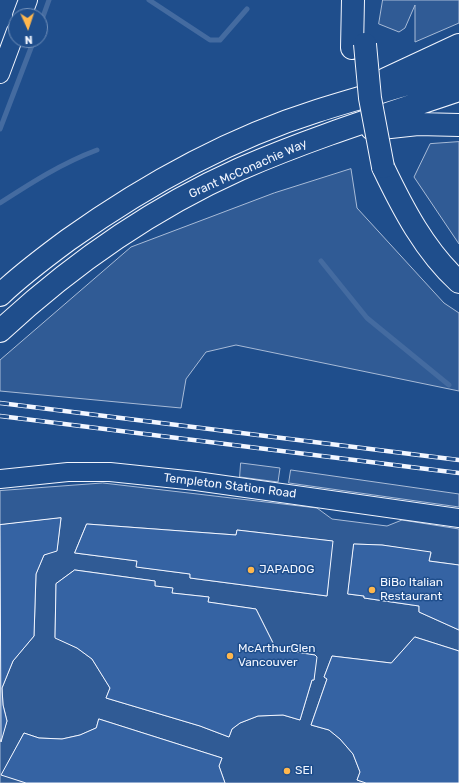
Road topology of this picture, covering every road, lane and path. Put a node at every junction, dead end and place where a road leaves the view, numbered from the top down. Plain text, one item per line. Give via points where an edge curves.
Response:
1 (353, 0) edge
2 (365, 0) edge
3 (459, 45) edge
4 (358, 46) junction
5 (10, 48) edge
6 (459, 68) edge
7 (0, 74) edge
8 (459, 90) edge
9 (316, 111) junction
10 (459, 125) edge
11 (308, 142) junction
12 (459, 282) edge
13 (0, 295) edge
14 (0, 331) edge
15 (0, 479) edge
16 (459, 518) edge

1 - 4 main road
2 - 4 main road
3 - 9 main road
4 - 12 main road via 354,77 359,107 371,146 408,217 447,272
5 - 7 street
6 - 9 main road
8 - 11 main road, Grant McConachie Way
9 - 13 main road via 222,149 136,195 53,251
10 - 11 main road via 418,124 382,128
11 - 14 main road, Grant McConachie Way via 235,172 149,217 71,270
15 - 16 street, Templeton Station Road via 68,472 110,472 196,481

